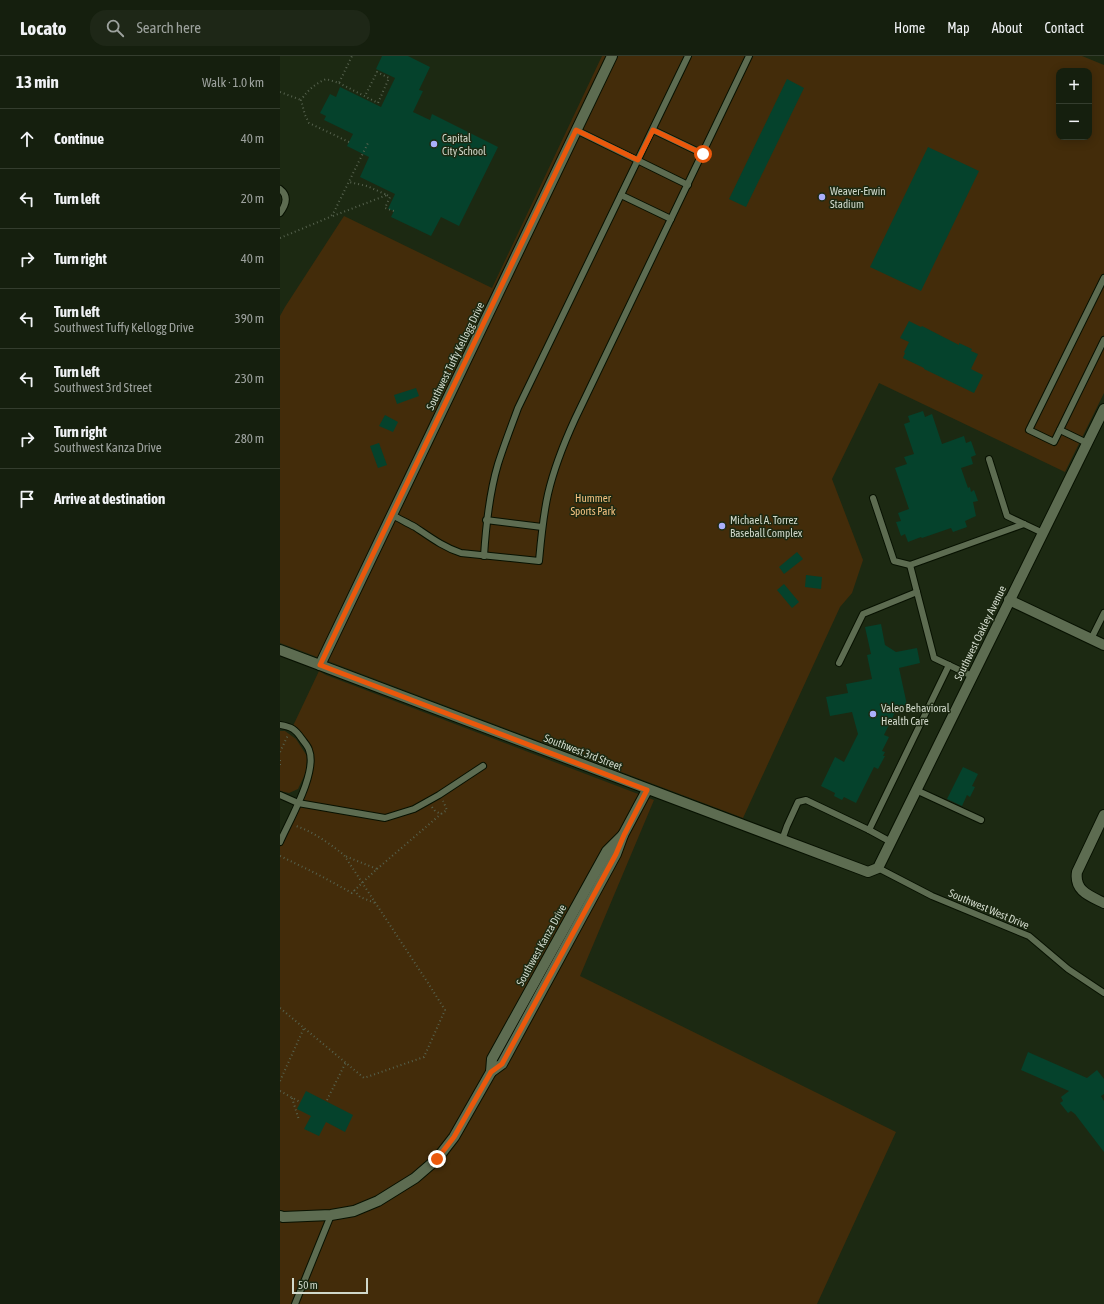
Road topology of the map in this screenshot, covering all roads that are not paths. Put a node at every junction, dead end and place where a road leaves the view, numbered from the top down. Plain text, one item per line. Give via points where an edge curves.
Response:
1 (612, 56) edge
2 (688, 56) edge
3 (749, 56) edge
4 (576, 130) junction
5 (653, 130) junction
6 (703, 154) junction
7 (638, 160) junction
8 (688, 184) junction
9 (280, 189) edge
10 (621, 195) junction
11 (280, 213) edge
12 (671, 219) junction
13 (1104, 278) edge
14 (1104, 340) edge
15 (1104, 409) edge
16 (1060, 430) junction
17 (1087, 443) junction
18 (989, 459) dead end
19 (873, 498) dead end
20 (392, 515) junction
21 (486, 520) junction
22 (1024, 524) junction
23 (542, 527) junction
24 (1043, 533) junction
25 (484, 556) junction
26 (910, 565) junction
27 (917, 592) junction
28 (1010, 600) junction
29 (1104, 613) edge
30 (1091, 639) junction
31 (1104, 645) edge
32 (280, 650) edge
33 (839, 663) dead end
34 (320, 665) junction
35 (949, 665) junction
36 (972, 676) junction
37 (280, 725) edge
38 (483, 766) dead end
39 (647, 790) junction
40 (916, 790) junction
41 (280, 795) edge
42 (298, 803) junction
43 (1104, 815) edge
44 (981, 820) dead end
45 (869, 830) junction
46 (782, 840) junction
47 (280, 842) edge
48 (891, 842) junction
49 (878, 868) junction
50 (1104, 903) edge
51 (1104, 993) edge
52 (331, 1215) junction
53 (280, 1216) edge
54 (296, 1304) edge

1 - 4 street, Southwest Tuffy Kellogg Drive
2 - 5 lane
3 - 6 lane
4 - 7 lane
4 - 20 street, Southwest Tuffy Kellogg Drive
5 - 6 lane
5 - 7 lane
6 - 8 lane
7 - 8 lane
7 - 10 lane
8 - 12 lane
9 - 11 lane via 284,192 286,200
10 - 12 lane
10 - 21 lane via 518,408 498,463
12 - 23 lane via 575,418 552,480
13 - 16 lane via 1029,430 1054,442
14 - 16 lane
15 - 17 street, Southwest Oakley Avenue
16 - 17 lane
17 - 24 street, Southwest Oakley Avenue
18 - 22 lane via 1008,516
19 - 26 lane via 894,561
20 - 25 lane via 450,549
20 - 34 street, Southwest Tuffy Kellogg Drive
21 - 23 lane
21 - 25 lane
22 - 24 lane
22 - 26 lane
23 - 25 lane via 539,561
24 - 28 street, Southwest Oakley Avenue
26 - 27 lane
27 - 33 lane via 863,614
27 - 35 lane via 934,658
28 - 30 street
28 - 36 street, Southwest Oakley Avenue
29 - 30 lane
30 - 31 street
32 - 34 street, Southwest 3rd Street
34 - 39 street, Southwest 3rd Street
35 - 36 lane
35 - 45 lane
36 - 40 street, Southwest Oakley Avenue
37 - 42 lane via 292,728 309,750 308,779
38 - 42 lane via 414,809 385,818
39 - 46 street, Southwest 3rd Street
39 - 52 street, Southwest Kanza Drive via 616,854 502,1064 491,1072 454,1137 437,1159 415,1178 378,1201 354,1211
40 - 44 lane
40 - 48 street, Southwest Oakley Avenue
41 - 42 lane
42 - 47 lane
43 - 50 street via 1077,872 1076,880 1082,892
45 - 46 lane via 806,800 798,802
45 - 48 lane
46 - 49 street, Southwest 3rd Street via 868,872
48 - 49 street, Southwest Oakley Avenue
49 - 51 lane, Southwest West Drive via 932,896 1029,936 1068,969
52 - 53 street, Southwest Kanza Drive
52 - 54 lane

